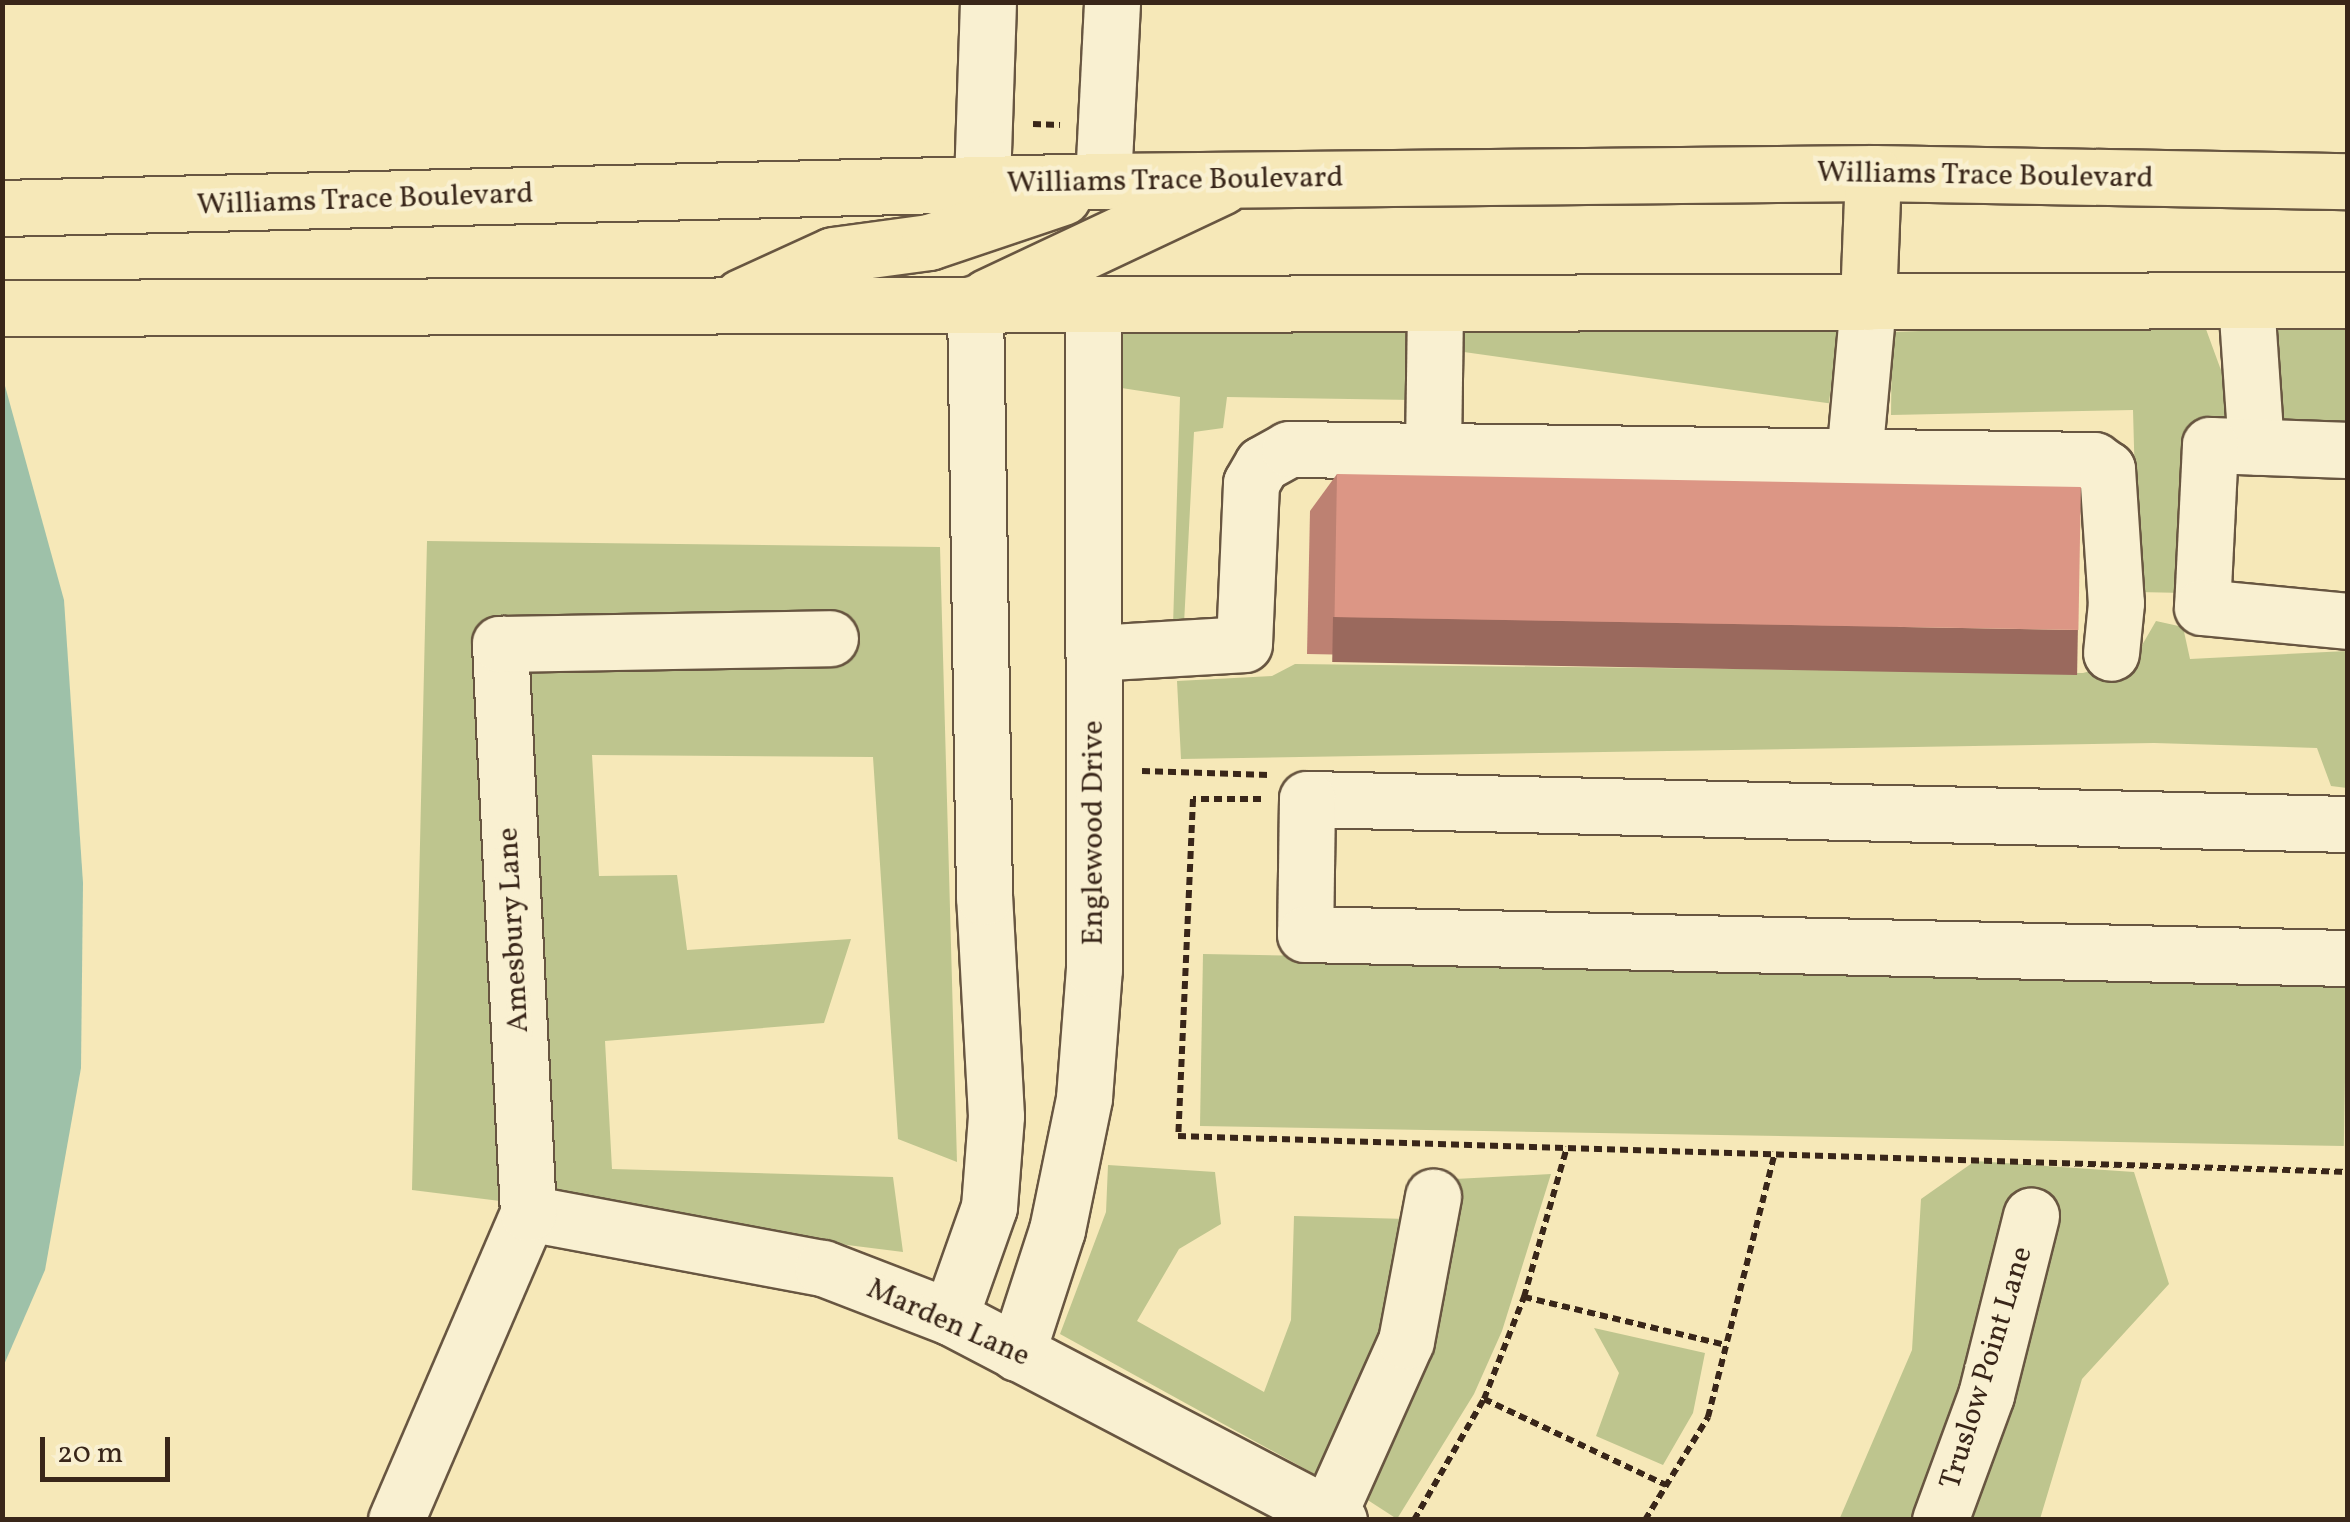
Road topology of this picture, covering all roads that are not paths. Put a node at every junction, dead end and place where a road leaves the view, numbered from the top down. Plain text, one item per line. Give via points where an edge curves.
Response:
1 (988, 2) edge
2 (1112, 2) edge
3 (1873, 173) junction
4 (1238, 180) junction
5 (2348, 181) edge
6 (1103, 182) junction
7 (982, 183) junction
8 (2, 208) edge
9 (2246, 300) junction
10 (2348, 300) edge
11 (1868, 302) junction
12 (728, 303) junction
13 (975, 303) junction
14 (1094, 304) junction
15 (1435, 304) junction
16 (2, 308) edge
17 (2256, 447) junction
18 (1433, 450) junction
19 (2348, 450) edge
20 (1854, 457) junction
21 (2348, 621) edge
22 (830, 638) dead end
23 (1094, 653) junction
24 (2111, 653) dead end
25 (2348, 824) edge
26 (2348, 958) edge
27 (1433, 1196) dead end
28 (528, 1213) junction
29 (2032, 1216) dead end
30 (950, 1317) junction
31 (1017, 1352) junction
32 (1334, 1516) edge
33 (396, 1520) edge
34 (1940, 1520) edge

1 - 7 street
2 - 6 street
3 - 4 main road, Williams Trace Boulevard
3 - 5 main road, Williams Trace Boulevard
3 - 11 main road
4 - 6 main road, Williams Trace Boulevard
4 - 13 main road
6 - 7 main road, Williams Trace Boulevard
6 - 12 main road via 929,242 833,255
7 - 8 main road, Williams Trace Boulevard
9 - 10 main road
9 - 11 main road
9 - 17 street
11 - 15 main road
11 - 20 street
12 - 13 main road
12 - 16 main road
13 - 14 main road
13 - 30 street via 984,897 996,1116 989,1207
14 - 15 main road
14 - 23 street, Englewood Drive
15 - 18 street
17 - 19 street
17 - 21 street via 2210,446 2202,606
18 - 20 street
18 - 23 street via 1277,453 1251,483 1244,644
20 - 24 street via 2102,462 2116,603
22 - 28 street, Amesbury Lane via 500,644
23 - 31 street, Englewood Drive via 1094,969 1084,1098 1057,1230
25 - 26 street via 1307,800 1305,934
27 - 32 street via 1406,1342
28 - 30 street, Marden Lane via 822,1268
28 - 33 street, Amesbury Lane
29 - 34 street, Truslow Point Lane via 1986,1394
30 - 31 street, Marden Lane
31 - 32 street, Marden Lane

